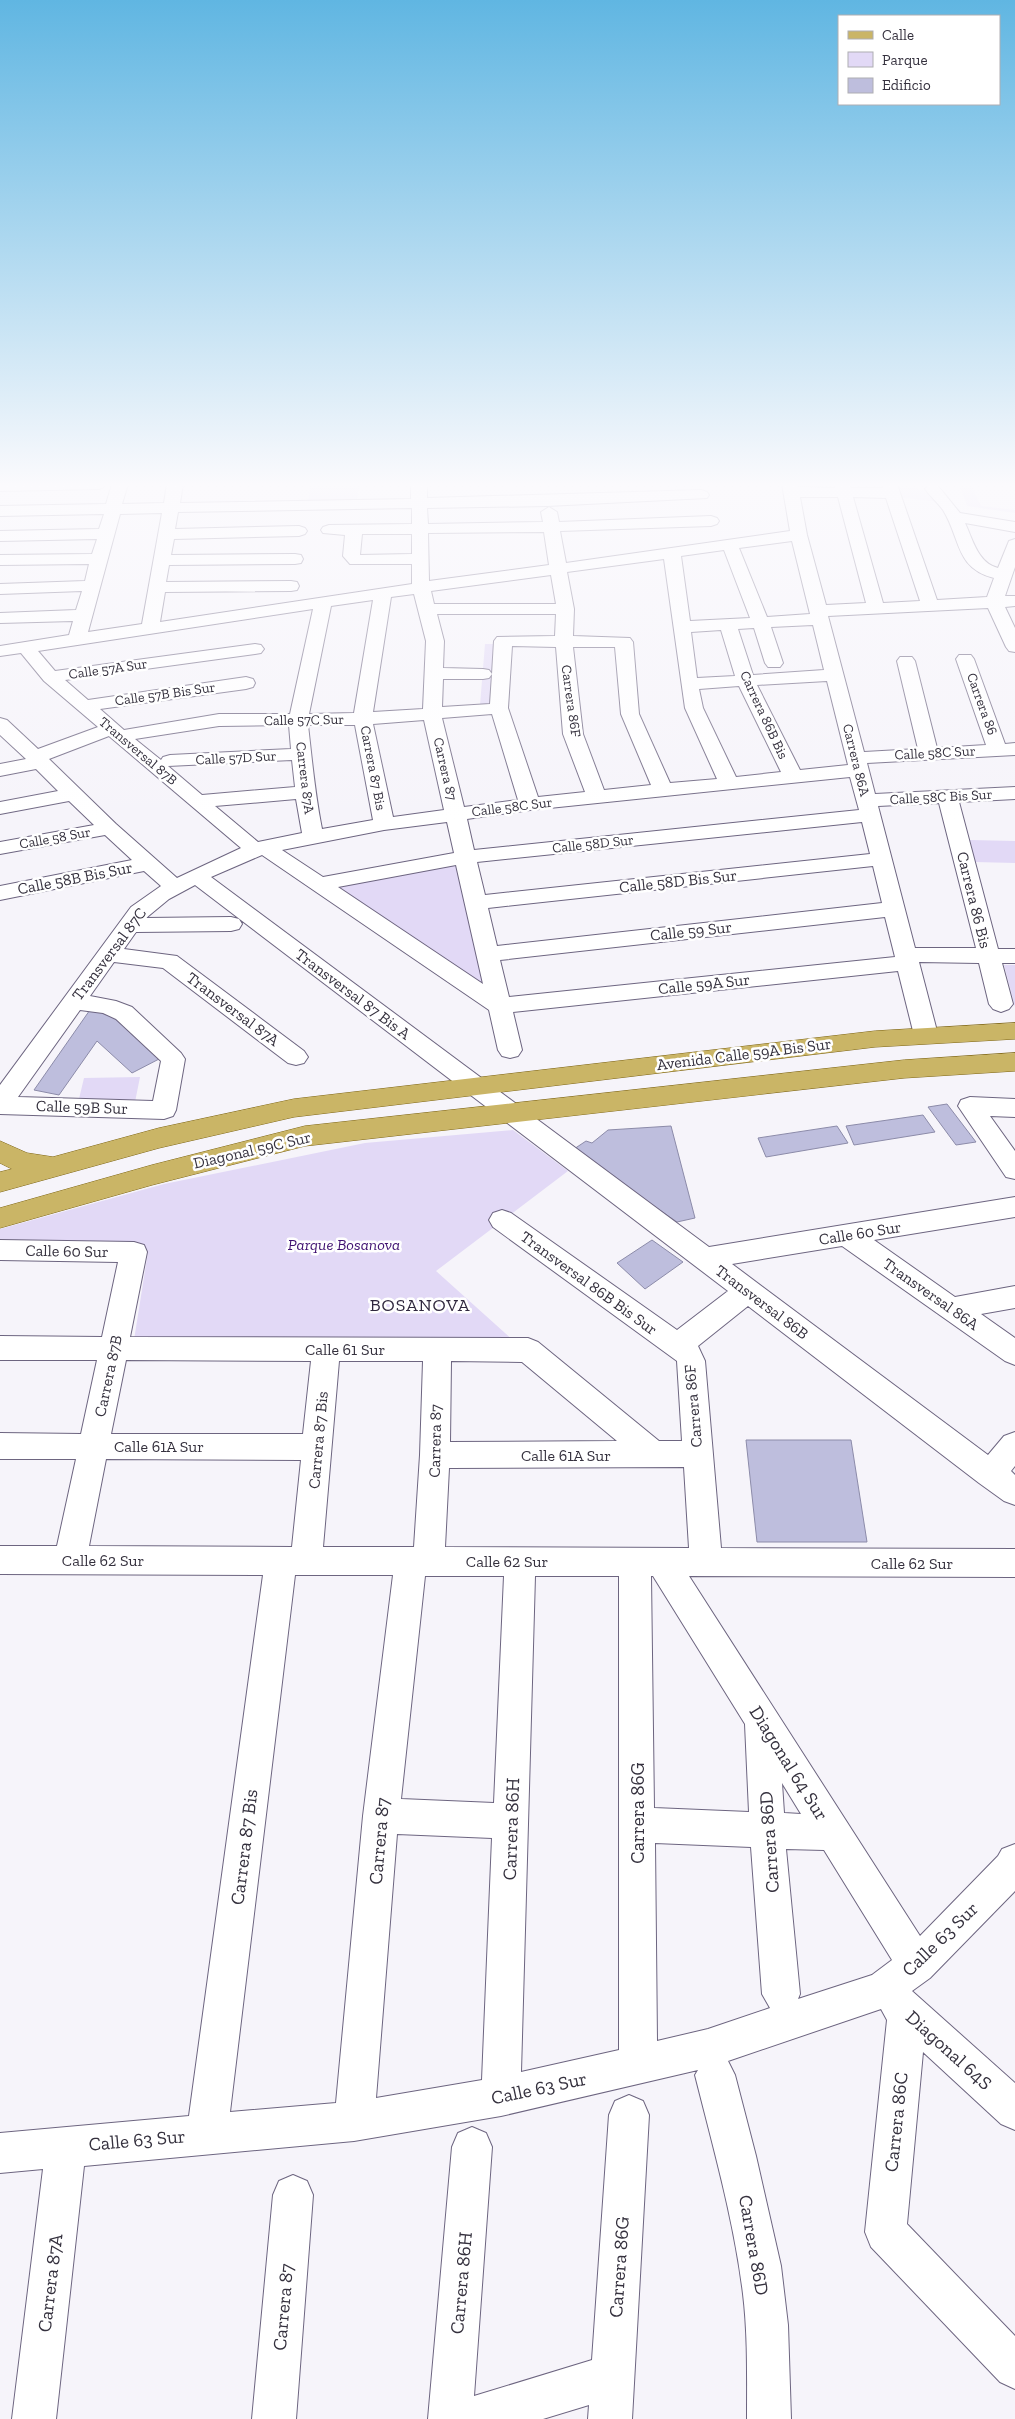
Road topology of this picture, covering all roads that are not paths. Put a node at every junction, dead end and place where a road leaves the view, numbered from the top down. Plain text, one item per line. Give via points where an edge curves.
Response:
1 (88, 597) edge
2 (155, 597) edge
3 (290, 597) edge
4 (357, 597) edge
5 (382, 597) edge
6 (424, 597) edge
7 (563, 597) edge
8 (678, 597) edge
9 (751, 597) edge
10 (814, 597) edge
11 (873, 597) edge
12 (928, 597) edge
13 (996, 597) edge
14 (1015, 601) edge
15 (323, 602) junction
16 (994, 602) junction
17 (930, 606) junction
18 (289, 607) junction
19 (876, 608) junction
20 (427, 609) junction
21 (565, 609) junction
22 (265, 611) junction
23 (819, 615) junction
24 (83, 616) junction
25 (0, 618) edge
26 (761, 623) junction
27 (728, 625) junction
28 (682, 627) junction
29 (150, 628) junction
30 (77, 639) junction
31 (564, 642) junction
32 (1014, 644) edge
33 (25, 647) junction
34 (255, 649) junction
35 (0, 651) edge
36 (965, 658) dead end
37 (906, 662) dead end
38 (774, 663) dead end
39 (435, 673) junction
40 (482, 674) dead end
41 (834, 675) junction
42 (50, 677) junction
43 (746, 682) junction
44 (246, 683) junction
45 (689, 684) junction
46 (84, 706) junction
47 (489, 708) dead end
48 (432, 714) junction
49 (363, 719) junction
50 (237, 720) junction
51 (298, 721) junction
52 (2, 728) edge
53 (116, 732) junction
54 (1007, 750) edge
55 (303, 754) junction
56 (929, 754) junction
57 (38, 760) junction
58 (170, 761) dead end
59 (857, 764) junction
60 (0, 770) edge
61 (794, 776) junction
62 (729, 783) junction
63 (663, 790) junction
64 (305, 792) junction
65 (1015, 793) edge
66 (73, 794) junction
67 (597, 797) junction
68 (948, 797) junction
69 (197, 801) junction
70 (530, 804) junction
71 (0, 808) edge
72 (868, 808) junction
73 (456, 813) junction
74 (384, 824) junction
75 (110, 828) junction
76 (313, 837) junction
77 (0, 848) edge
78 (259, 849) junction
79 (465, 857) junction
80 (881, 859) junction
81 (150, 863) junction
82 (196, 876) junction
83 (318, 884) junction
84 (175, 886) junction
85 (0, 893) edge
86 (476, 903) junction
87 (894, 909) junction
88 (231, 924) dead end
89 (128, 925) junction
90 (108, 954) junction
91 (488, 954) junction
92 (988, 956) junction
93 (1015, 956) edge
94 (906, 959) junction
95 (74, 1001) junction
96 (1001, 1004) dead end
97 (500, 1006) junction
98 (1015, 1031) edge
99 (926, 1035) junction
100 (510, 1050) dead end
101 (296, 1057) dead end
102 (173, 1059) joint
103 (1015, 1062) edge
104 (474, 1086) junction
105 (0, 1104) edge
106 (1015, 1108) edge
107 (510, 1112) junction
108 (0, 1152) edge
109 (53, 1167) junction
110 (1015, 1170) edge
111 (0, 1182) edge
112 (1015, 1207) edge
113 (0, 1218) edge
114 (502, 1220) dead end
115 (847, 1236) junction
116 (0, 1250) edge
117 (134, 1252) joint
118 (704, 1258) junction
119 (748, 1291) junction
120 (1015, 1297) edge
121 (953, 1308) junction
122 (676, 1347) junction
123 (0, 1348) edge
124 (114, 1348) junction
125 (326, 1349) junction
126 (436, 1350) junction
127 (1015, 1353) edge
128 (1015, 1445) edge
129 (0, 1446) edge
130 (94, 1446) junction
131 (318, 1447) junction
132 (653, 1454) junction
133 (697, 1454) junction
134 (435, 1455) junction
135 (990, 1474) junction
136 (1015, 1492) edge
137 (0, 1560) edge
138 (70, 1560) junction
139 (294, 1561) junction
140 (420, 1561) junction
141 (520, 1562) junction
142 (648, 1562) junction
143 (706, 1562) junction
144 (1015, 1563) edge
145 (762, 1720) junction
146 (381, 1816) junction
147 (511, 1821) junction
148 (637, 1826) junction
149 (766, 1830) junction
150 (834, 1833) junction
151 (1015, 1862) edge
152 (917, 1965) junction
153 (781, 1994) dead end
154 (895, 2001) junction
155 (638, 2064) junction
156 (715, 2075) dead end
157 (501, 2096) junction
158 (1015, 2110) edge
159 (629, 2114) dead end
160 (354, 2121) junction
161 (207, 2134) junction
162 (66, 2146) junction
163 (472, 2147) dead end
164 (0, 2153) edge
165 (293, 2195) dead end
166 (1015, 2367) edge
167 (612, 2376) junction
168 (34, 2419) edge
169 (274, 2419) edge
170 (450, 2419) edge
171 (471, 2419) edge
172 (610, 2419) edge
173 (769, 2419) edge

1 - 24 street
2 - 29 street
3 - 18 street
4 - 15 street
5 - 49 street, Carrera 87 Bis
6 - 20 street, Carrera 87
7 - 21 street, Carrera 86F
8 - 28 street
9 - 26 street
10 - 23 street, Carrera 86A
11 - 19 street
12 - 17 street
13 - 16 street
14 - 16 street
15 - 18 street
15 - 51 street, Carrera 87A
16 - 17 street
16 - 32 street
17 - 19 street
18 - 22 street
19 - 23 street
20 - 21 street
20 - 39 street, Carrera 87 via 435,641
21 - 31 street, Carrera 86F
22 - 29 street
22 - 34 street
23 - 26 street
23 - 41 street, Carrera 86A
24 - 25 street
24 - 30 street
26 - 27 street
26 - 38 street
27 - 28 street
27 - 43 street, Carrera 86B Bis
28 - 45 street
29 - 30 street
30 - 33 street
31 - 63 street via 624,642 630,714
31 - 67 street, Carrera 86F via 573,734
31 - 70 street via 503,641 499,708
33 - 35 street
33 - 42 street, Transversal 87B
34 - 42 street, Calle 57A Sur
34 - 44 street
36 - 54 street, Carrera 86
37 - 56 street
39 - 40 street
39 - 48 street, Carrera 87
41 - 43 street
41 - 59 street, Carrera 86A
42 - 46 street, Transversal 87B
43 - 45 street
43 - 61 street, Carrera 86B Bis
44 - 46 street, Calle 57B Bis Sur
44 - 50 street
45 - 62 street via 701,726
46 - 53 street, Transversal 87B
47 - 48 street, Calle 57C Sur
48 - 49 street, Calle 57C Sur
48 - 73 street, Carrera 87
49 - 51 street, Calle 57C Sur
49 - 74 street, Carrera 87 Bis
50 - 51 street, Calle 57C Sur
50 - 53 street, Calle 57C Sur
51 - 55 street, Carrera 87A
52 - 57 street
53 - 57 street, Calle 57C Sur
53 - 69 street, Transversal 87B
54 - 56 street, Calle 58C Sur
55 - 58 street, Calle 57D Sur
55 - 64 street, Carrera 87A
56 - 59 street, Calle 58C Sur
57 - 60 street, Calle 57C Sur
57 - 66 street
59 - 61 street, Calle 58C Sur
59 - 72 street, Carrera 86A
61 - 62 street, Calle 58C Sur
62 - 63 street, Calle 58C Sur
63 - 67 street, Calle 58C Sur
64 - 69 street
64 - 76 street, Carrera 87A
65 - 68 street, Calle 58C Bis Sur
66 - 71 street
66 - 75 street
67 - 70 street, Calle 58C Sur
68 - 72 street, Calle 58C Bis Sur
68 - 92 street, Carrera 86 Bis
69 - 78 street, Transversal 87B
70 - 73 street, Calle 58C Sur
72 - 79 street, Calle 58D Sur
72 - 80 street, Carrera 86A
73 - 74 street, Calle 58C Sur
73 - 79 street, Carrera 87
74 - 76 street, Calle 58C Sur
75 - 77 street, Calle 58 Sur
75 - 81 street
76 - 78 street, Calle 58C Sur
78 - 82 street, Calle 58C Sur
78 - 83 street, Transversal 87B
79 - 83 street, Calle 58D Sur
79 - 86 street, Carrera 87
80 - 86 street, Calle 58D Bis Sur
80 - 87 street, Carrera 86A
81 - 84 street
81 - 85 street, Calle 58B Bis Sur
82 - 84 street, Calle 58C Sur
82 - 104 street, Transversal 87 Bis A
83 - 97 street, Transversal 87B
84 - 89 street, Transversal 87C via 148,903
86 - 91 street, Carrera 87
87 - 91 street, Calle 59 Sur
87 - 94 street, Carrera 86A
88 - 89 street
89 - 90 street, Transversal 87C
90 - 95 street, Transversal 87C
90 - 101 street, Transversal 87A via 169,961
91 - 97 street, Carrera 87
92 - 93 street, Calle 59A Sur
92 - 94 street, Calle 59A Sur
92 - 96 street, Carrera 86 Bis
94 - 97 street, Calle 59A Sur
94 - 99 street, Carrera 86A
95 - 102 street via 108,1006 124,1013
95 - 105 street, Transversal 87C
97 - 100 street, Carrera 87
98 - 99 main road, Avenida Calle 59A Bis Sur
99 - 104 main road, Avenida Calle 59A Bis Sur
102 - 105 street, Calle 59B Sur via 164,1110
103 - 107 main road, Avenida Calle 59A Bis Sur via 911,1068
104 - 107 street, Transversal 87 Bis A
104 - 109 main road, Diagonal 59C Sur via 254,1115
106 - 110 street via 970,1106
107 - 113 main road, Diagonal 59C Sur via 297,1138
107 - 118 street, Transversal 86B
108 - 109 main road via 22,1162
109 - 111 main road, Diagonal 59C Sur
112 - 115 street, Calle 60 Sur
114 - 122 street, Transversal 86B Bis Sur
115 - 118 street, Calle 60 Sur
115 - 121 street, Transversal 86A
116 - 117 street, Calle 60 Sur
117 - 124 street, Carrera 87B
118 - 119 street, Transversal 86B
119 - 122 street, Carrera 86F
119 - 135 street, Transversal 86B
120 - 121 street
121 - 127 street, Transversal 86A
122 - 133 street, Carrera 86F via 687,1353 690,1361
123 - 124 street, Calle 61 Sur
124 - 125 street, Calle 61 Sur
124 - 130 street, Carrera 87B
125 - 126 street, Calle 61 Sur
125 - 131 street, Carrera 87 Bis
126 - 132 street, Calle 61 Sur via 528,1350
126 - 134 street, Carrera 87
128 - 135 street
129 - 130 street, Calle 61A Sur
130 - 131 street, Calle 61A Sur
130 - 138 street, Carrera 87B
131 - 139 street, Carrera 87 Bis
132 - 133 street, Calle 61A Sur
132 - 134 street, Calle 61A Sur
133 - 143 street, Carrera 86F
134 - 140 street, Carrera 87
135 - 136 street, Transversal 86B
137 - 138 street, Calle 62 Sur
138 - 139 street, Calle 62 Sur
139 - 140 street, Calle 62 Sur
139 - 161 street, Carrera 87 Bis
140 - 141 street, Calle 62 Sur
140 - 146 street, Carrera 87
141 - 142 street, Calle 62 Sur
141 - 147 street, Carrera 86H
142 - 143 street, Calle 62 Sur
142 - 145 street, Diagonal 64 Sur
142 - 148 street, Carrera 86G
143 - 144 street, Calle 62 Sur
145 - 149 street, Carrera 86D
145 - 150 street, Diagonal 64 Sur
146 - 147 street
146 - 160 street, Carrera 87
147 - 157 street, Carrera 86H
148 - 149 street
148 - 155 street, Carrera 86G
149 - 150 street
149 - 153 street, Carrera 86D
150 - 152 street, Diagonal 64 Sur
151 - 152 street, Calle 63 Sur
152 - 154 street, Calle 63 Sur
154 - 155 street, Calle 63 Sur
154 - 158 street, Diagonal 64S
154 - 166 street, Carrera 86C via 886,2232
155 - 157 street, Calle 63 Sur
156 - 173 street, Carrera 86D via 748,2204 764,2294
157 - 160 street, Calle 63 Sur
159 - 167 street, Carrera 86G
160 - 161 street, Calle 63 Sur
161 - 162 street, Calle 63 Sur
162 - 164 street, Calle 63 Sur
162 - 168 street, Carrera 87A
163 - 170 street, Carrera 86H
165 - 169 street, Carrera 87
167 - 171 street
167 - 172 street, Carrera 86G

